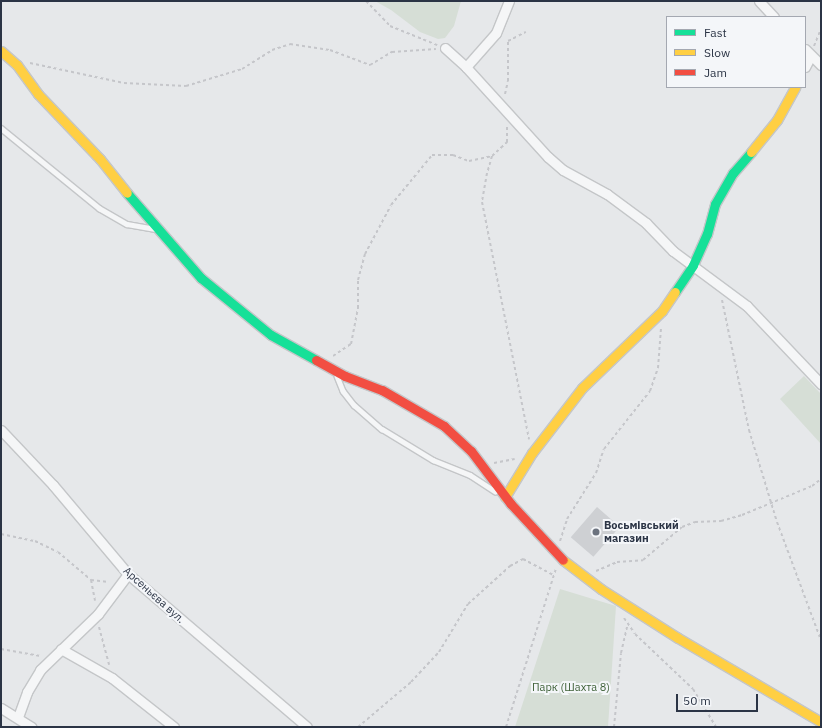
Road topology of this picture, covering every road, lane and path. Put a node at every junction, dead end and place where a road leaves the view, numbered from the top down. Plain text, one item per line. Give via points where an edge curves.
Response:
1 (366, 1) edge
2 (509, 1) edge
3 (759, 1) edge
4 (773, 16) edge
5 (821, 29) edge
6 (526, 32) dead end
7 (445, 48) junction
8 (1, 51) edge
9 (808, 52) edge
10 (9, 58) junction
11 (821, 65) edge
12 (466, 67) junction
13 (794, 88) edge
14 (503, 108) junction
15 (1, 128) edge
16 (492, 156) junction
17 (159, 230) junction
18 (693, 265) junction
19 (719, 285) junction
20 (662, 311) junction
21 (319, 362) junction
22 (335, 370) junction
23 (821, 384) edge
24 (1, 430) edge
25 (532, 453) junction
26 (480, 463) junction
27 (821, 479) edge
28 (505, 497) junction
29 (772, 503) junction
30 (1, 534) edge
31 (558, 555) junction
32 (128, 574) junction
33 (554, 575) junction
34 (588, 579) junction
35 (91, 580) junction
36 (122, 584) junction
37 (621, 604) junction
38 (98, 614) junction
39 (627, 626) junction
40 (821, 640) edge
41 (2, 649) edge
42 (61, 649) junction
43 (51, 658) junction
44 (112, 678) junction
45 (1, 708) edge
46 (18, 717) junction
47 (821, 722) edge
48 (27, 726) edge
49 (174, 727) edge
50 (307, 727) edge
51 (358, 727) edge
52 (506, 727) edge
53 (614, 727) edge
54 (716, 727) edge

1 - 7 path via 390,26
2 - 12 street via 496,33
3 - 4 street
5 - 9 path
6 - 14 path via 508,41 508,81
7 - 10 path via 392,52 370,65 330,50 290,44 272,50 242,69 186,86 124,83 68,73
7 - 12 street
8 - 10 street
9 - 11 street
10 - 17 street
12 - 14 street
13 - 18 street via 777,120 733,173 715,204 707,234
14 - 16 path via 507,142
14 - 18 street via 563,170 606,194 646,223 673,251
15 - 17 lane via 99,208 127,224
16 - 21 path via 469,161 453,155 432,155 419,168 391,205 365,254 358,280 358,308 351,344 342,352
16 - 25 path via 482,202
17 - 21 street via 201,278 240,312 272,335
18 - 19 street
18 - 20 street
19 - 23 street via 747,306
19 - 29 path via 749,430
20 - 25 street via 582,388
20 - 31 path via 658,368 650,391 604,449 596,473 567,519
21 - 22 street
22 - 26 street via 382,390 444,426
22 - 28 lane via 343,391 354,406 382,428 433,460 470,475
24 - 32 street, Арсеньєва вул. via 53,485
25 - 26 path via 497,463
25 - 28 street
26 - 28 street
27 - 29 path
28 - 31 street
29 - 34 path via 721,521 695,522 682,527 643,560 617,562 601,568
29 - 40 path
30 - 35 path via 35,541 58,552
31 - 33 path
31 - 34 street
32 - 36 street
32 - 50 street, Арсеньєва вул.
33 - 51 path via 523,559 510,566 468,604 439,652 411,682
33 - 52 path
34 - 37 street
35 - 36 path
35 - 38 path
36 - 38 street
37 - 39 path
37 - 47 street
38 - 42 street
38 - 44 path via 100,635
39 - 53 path via 621,653
39 - 54 path via 693,689
41 - 43 path
42 - 43 street
42 - 44 street
43 - 46 street via 40,670 27,692
44 - 49 street
45 - 46 street
46 - 48 street

